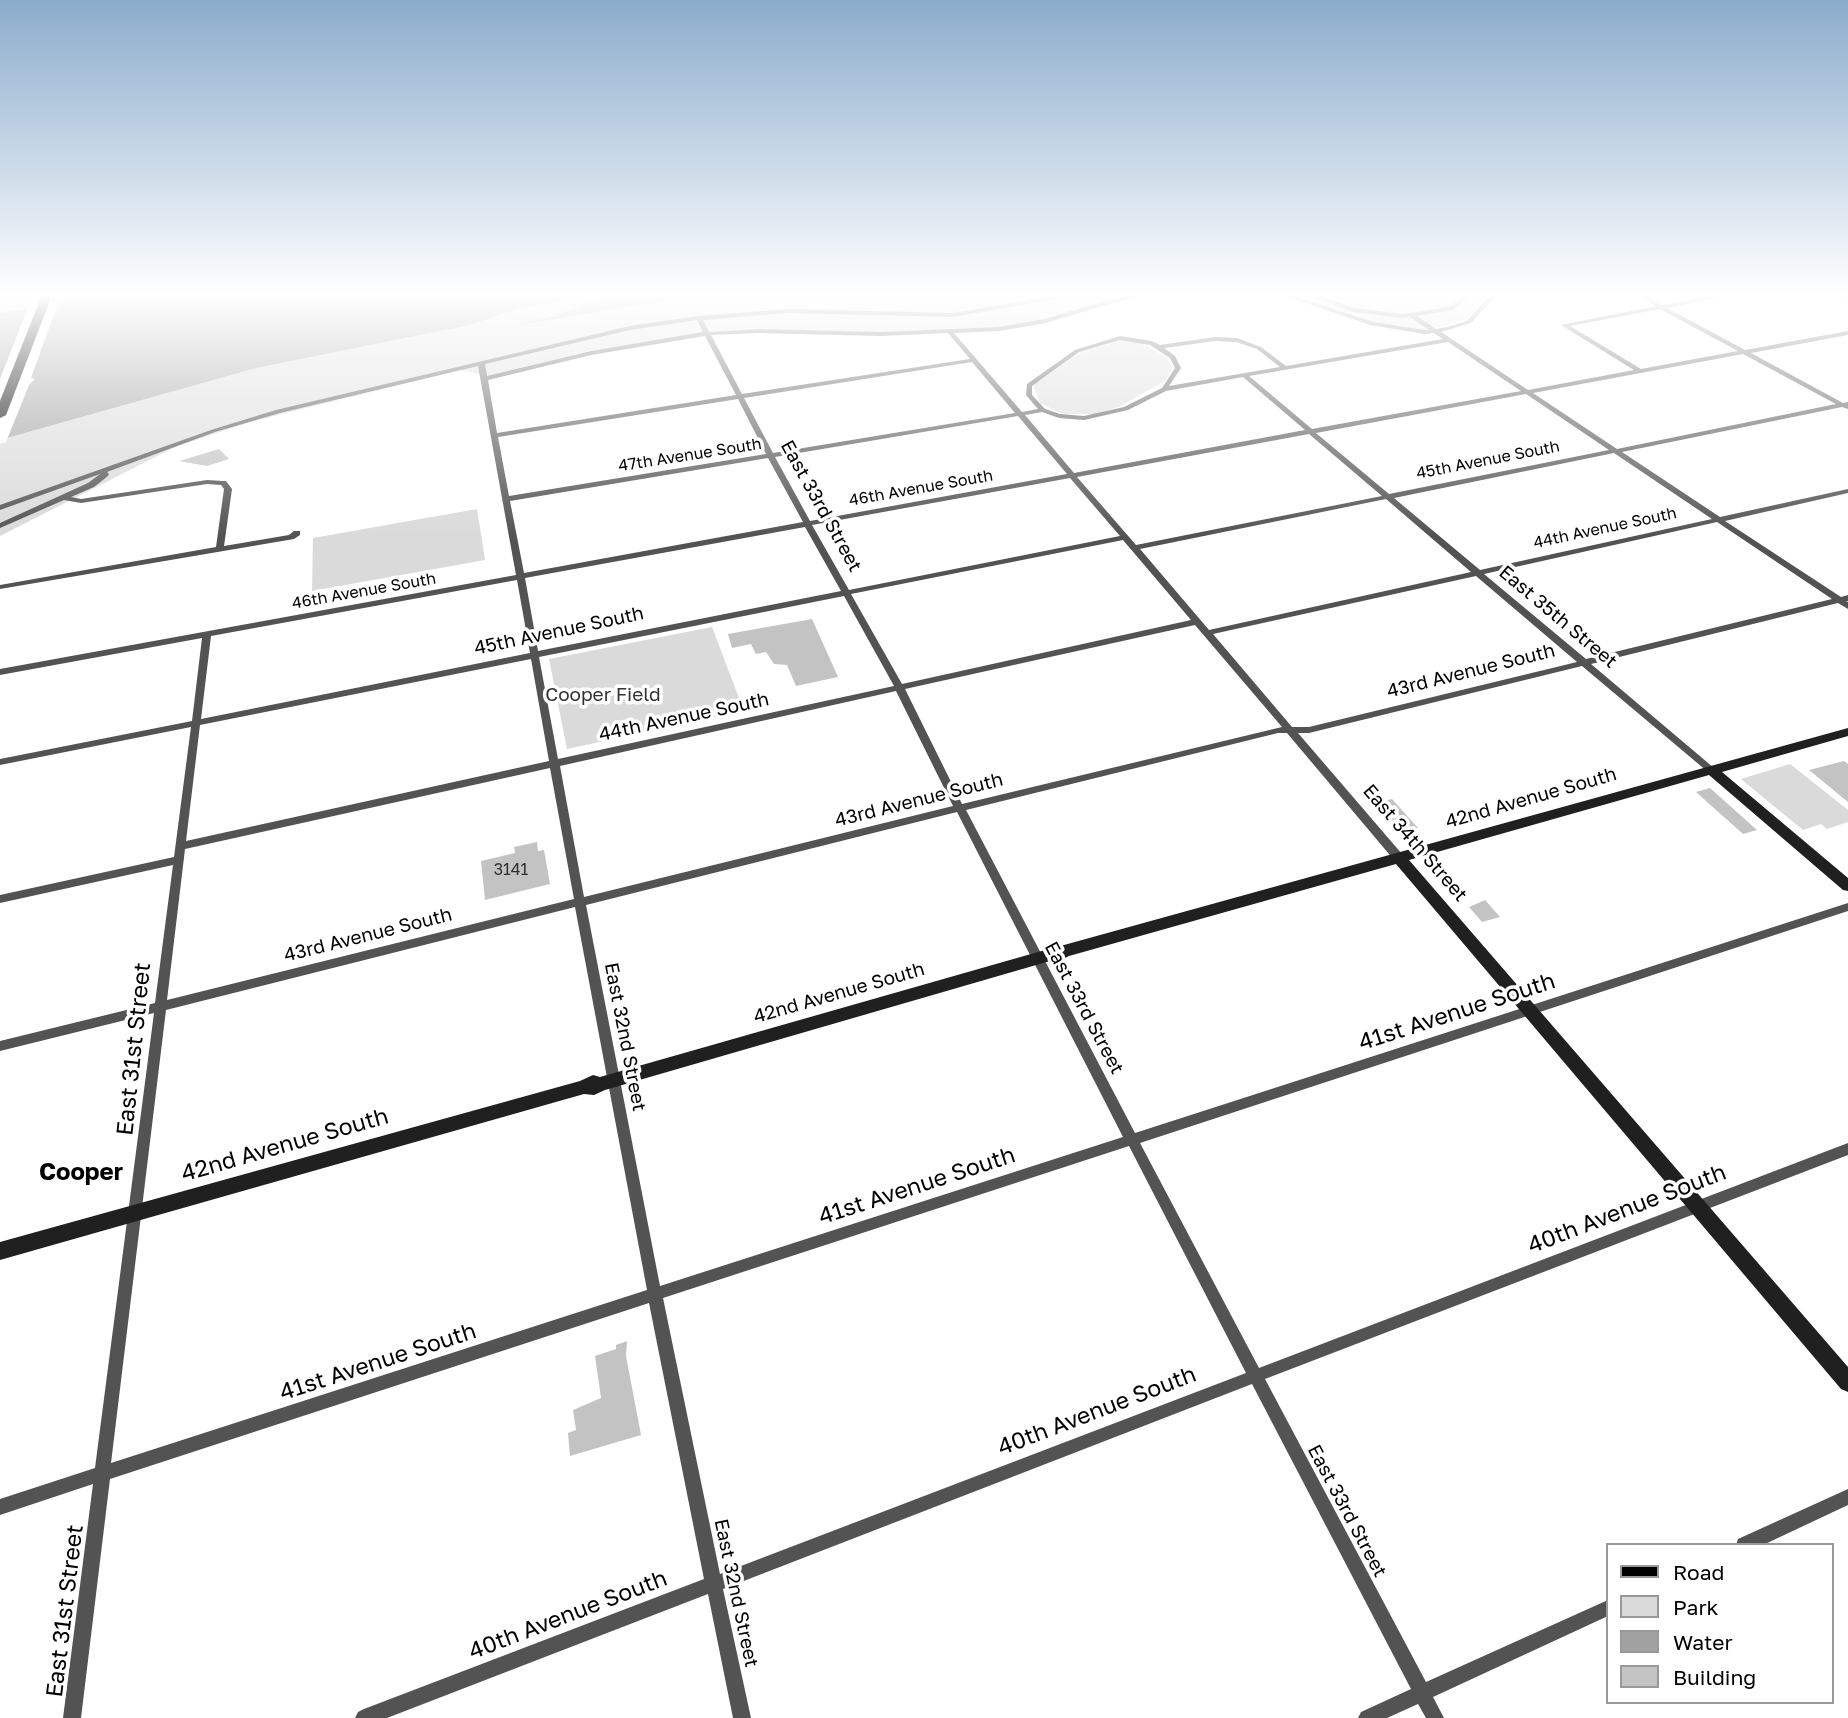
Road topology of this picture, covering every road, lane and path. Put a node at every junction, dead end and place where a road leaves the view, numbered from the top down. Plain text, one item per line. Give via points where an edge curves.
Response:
1 (16, 375) edge
2 (426, 375) edge
3 (483, 375) edge
4 (500, 375) edge
5 (728, 375) edge
6 (878, 375) edge
7 (987, 375) edge
8 (1043, 375) edge
9 (1173, 375) edge
10 (1250, 375) edge
11 (1501, 375) edge
12 (1617, 375) edge
13 (1788, 375) edge
14 (1245, 376) junction
15 (484, 379) junction
16 (1164, 389) junction
17 (1526, 392) junction
18 (739, 397) junction
19 (1846, 406) edge
20 (1043, 410) junction
21 (1019, 414) junction
22 (0, 415) edge
23 (1310, 431) junction
24 (495, 435) junction
25 (1614, 451) junction
26 (771, 456) junction
27 (101, 471) junction
28 (1072, 474) junction
29 (1848, 491) edge
30 (1387, 496) junction
31 (64, 498) junction
32 (507, 499) junction
33 (0, 508) edge
34 (1718, 520) junction
35 (807, 523) junction
36 (0, 526) edge
37 (297, 533) dead end
38 (1125, 537) junction
39 (1134, 548) junction
40 (220, 549) junction
41 (1475, 572) junction
42 (520, 576) junction
43 (0, 587) edge
44 (846, 591) junction
45 (1843, 599) edge
46 (1848, 606) edge
47 (1196, 622) junction
48 (1206, 633) junction
49 (207, 634) junction
50 (534, 654) junction
51 (1582, 662) junction
52 (0, 672) edge
53 (899, 688) junction
54 (195, 722) junction
55 (1290, 729) junction
56 (1848, 732) edge
57 (0, 762) edge
58 (554, 763) junction
59 (1711, 770) junction
60 (959, 808) junction
61 (179, 853) junction
62 (1398, 857) junction
63 (1848, 886) edge
64 (0, 899) edge
65 (579, 900) junction
66 (1848, 907) edge
67 (1050, 955) junction
68 (160, 1005) junction
69 (1530, 1009) junction
70 (0, 1046) edge
71 (599, 1083) junction
72 (1130, 1139) junction
73 (1848, 1149) edge
74 (1698, 1207) junction
75 (136, 1212) junction
76 (0, 1251) edge
77 (655, 1293) junction
78 (1254, 1375) junction
79 (1848, 1382) edge
80 (103, 1473) junction
81 (1848, 1497) edge
82 (0, 1507) edge
83 (1748, 1543) edge
84 (715, 1583) junction
85 (1606, 1609) edge
86 (1421, 1692) junction
87 (72, 1718) edge
88 (364, 1718) edge
89 (742, 1718) edge
90 (1367, 1718) edge
91 (1435, 1718) edge

1 - 22 main road
2 - 27 street via 278,411
3 - 15 street, East 32nd Street
4 - 15 street
5 - 18 street, East 33rd Street
6 - 18 street
7 - 21 street, East 34th Street
8 - 20 street via 1029,385 1029,395
9 - 16 street
10 - 14 street
11 - 17 street
12 - 17 street, 46th Avenue South
13 - 19 street
14 - 16 street
14 - 23 street, East 35th Street
15 - 24 street, East 32nd Street
16 - 20 street via 1126,409 1097,416 1066,417
17 - 23 street, 46th Avenue South
17 - 25 street
18 - 24 street
18 - 26 street, East 33rd Street
19 - 25 street, 45th Avenue South
20 - 21 street, 47th Avenue South
21 - 26 street, 47th Avenue South
21 - 28 street, East 34th Street
23 - 28 street, 46th Avenue South
23 - 30 street, East 35th Street
24 - 32 street, East 32nd Street
25 - 30 street, 45th Avenue South
25 - 34 street
26 - 32 street, 47th Avenue South
26 - 35 street, East 33rd Street
27 - 31 street via 100,480
27 - 33 street
28 - 35 street, 46th Avenue South
28 - 38 street, East 34th Street
29 - 34 street, 44th Avenue South
30 - 39 street, 45th Avenue South
30 - 41 street, East 35th Street
31 - 36 street
31 - 40 street via 82,501 223,483 228,489
32 - 42 street, East 32nd Street
34 - 41 street, 44th Avenue South
34 - 45 street
35 - 42 street, 46th Avenue South
35 - 44 street, East 33rd Street
37 - 40 street
38 - 39 street, East 34th Street
38 - 44 street, 45th Avenue South
39 - 47 street, East 34th Street
40 - 43 street
41 - 48 street, 44th Avenue South
41 - 51 street, East 35th Street
42 - 49 street, 46th Avenue South
42 - 50 street, East 32nd Street
44 - 50 street, 45th Avenue South
44 - 53 street, East 33rd Street
45 - 46 street
45 - 51 street, 43rd Avenue South
47 - 48 street, East 34th Street
47 - 53 street, 44th Avenue South
48 - 55 street, East 34th Street
49 - 52 street, 46th Avenue South
49 - 54 street, East 31st Street
50 - 54 street, 45th Avenue South
50 - 58 street, East 32nd Street
51 - 55 street, 43rd Avenue South via 1309,730
51 - 59 street, East 35th Street
53 - 58 street, 44th Avenue South
53 - 60 street, East 33rd Street
54 - 57 street, 45th Avenue South
54 - 61 street, East 31st Street
55 - 60 street, 43rd Avenue South
55 - 62 street, East 34th Street
56 - 59 street, 42nd Avenue South
58 - 61 street, 44th Avenue South
58 - 65 street, East 32nd Street
59 - 62 street, 42nd Avenue South
59 - 63 street, East 35th Street
60 - 65 street, 43rd Avenue South
60 - 67 street, East 33rd Street
61 - 64 street, 44th Avenue South
61 - 68 street, East 31st Street
62 - 67 street, 42nd Avenue South
62 - 69 street, East 34th Street
65 - 68 street, 43rd Avenue South
65 - 71 street, East 32nd Street
66 - 69 street, 41st Avenue South
67 - 71 street, 42nd Avenue South
67 - 72 street, East 33rd Street
68 - 70 street, 43rd Avenue South
68 - 75 street, East 31st Street
69 - 72 street, 41st Avenue South
69 - 74 street, East 34th Street
71 - 75 street, 42nd Avenue South
71 - 77 street, East 32nd Street
72 - 77 street, 41st Avenue South
72 - 78 street, East 33rd Street
73 - 74 street, 40th Avenue South
74 - 78 street, 40th Avenue South
74 - 79 street, East 34th Street
75 - 76 street, 42nd Avenue South
75 - 80 street, East 31st Street
77 - 80 street, 41st Avenue South
77 - 84 street, East 32nd Street
78 - 84 street, 40th Avenue South
78 - 86 street, East 33rd Street
80 - 82 street, 41st Avenue South
80 - 87 street, East 31st Street
81 - 83 street
84 - 88 street, 40th Avenue South
84 - 89 street, East 32nd Street
85 - 86 street
86 - 90 street
86 - 91 street, East 33rd Street

